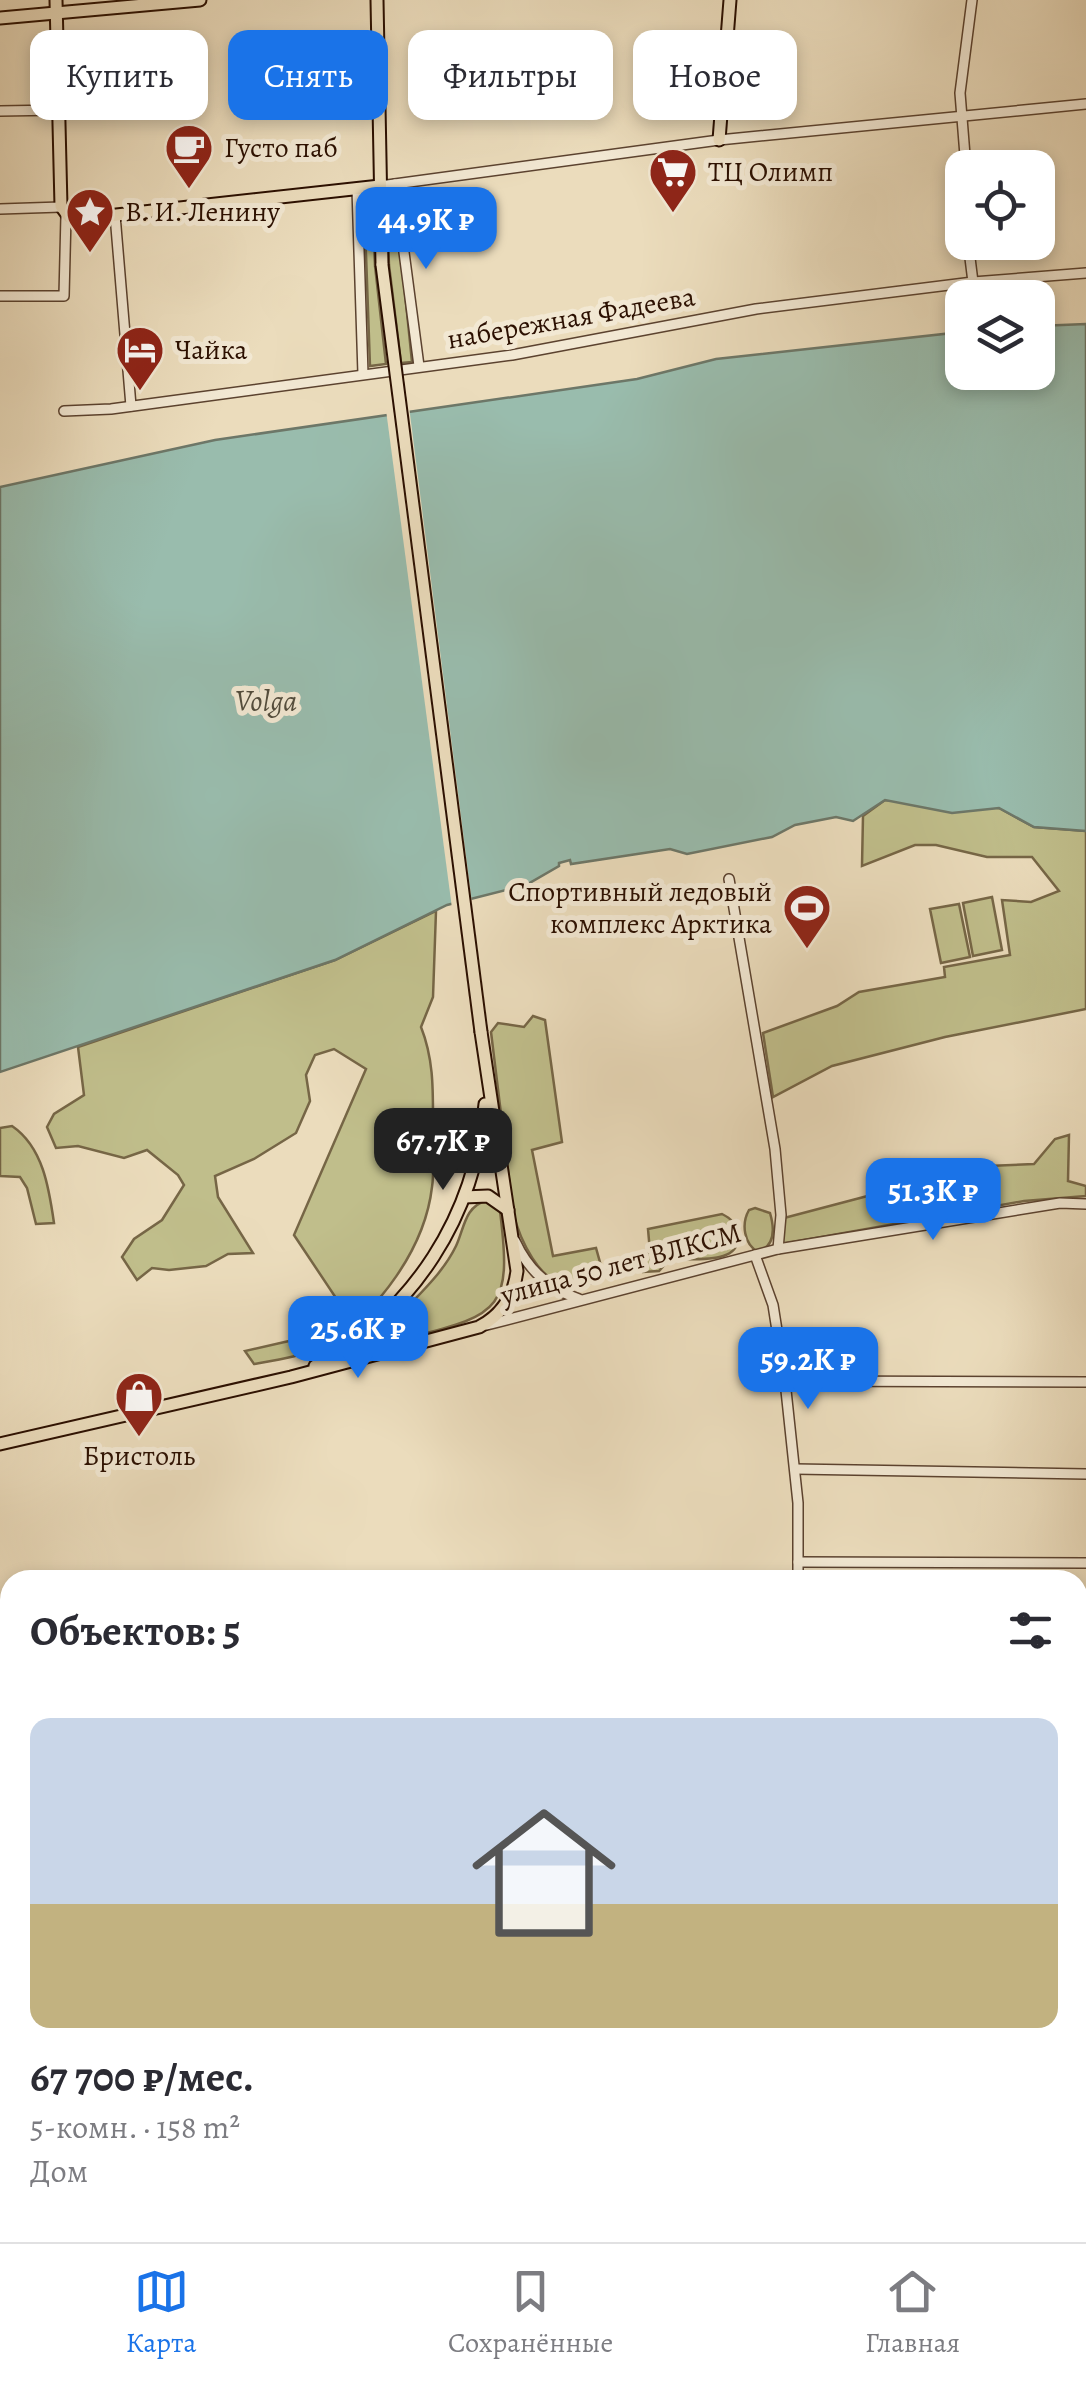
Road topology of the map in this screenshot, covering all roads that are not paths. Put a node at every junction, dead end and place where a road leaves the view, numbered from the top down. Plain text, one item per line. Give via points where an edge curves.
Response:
1 (200, 0) edge
2 (377, 0) edge
3 (730, 0) edge
4 (972, 0) edge
5 (56, 7) edge
6 (0, 18) edge
7 (1086, 104) edge
8 (30, 110) edge
9 (0, 111) edge
10 (960, 117) junction
11 (59, 120) edge
12 (719, 140) junction
13 (964, 150) edge
14 (395, 184) junction
15 (380, 186) junction
16 (357, 189) junction
17 (0, 209) edge
18 (63, 211) junction
19 (114, 215) junction
20 (1086, 273) edge
21 (997, 280) edge
22 (945, 285) edge
23 (0, 296) edge
24 (419, 366) junction
25 (363, 374) junction
26 (131, 406) junction
27 (64, 412) dead end
28 (730, 880) dead end
29 (486, 1080) junction
30 (464, 1197) junction
31 (1086, 1204) edge
32 (508, 1210) junction
33 (514, 1240) junction
34 (778, 1249) junction
35 (754, 1255) junction
36 (582, 1300) junction
37 (396, 1306) junction
38 (479, 1327) junction
39 (414, 1344) junction
40 (291, 1378) junction
41 (786, 1381) junction
42 (1086, 1382) edge
43 (0, 1444) edge
44 (796, 1468) junction
45 (1086, 1474) edge
46 (798, 1562) junction
47 (1086, 1563) edge
48 (798, 1570) edge

1 - 5 main road
2 - 15 main road
3 - 12 main road
4 - 10 street
5 - 6 main road
7 - 10 street
8 - 9 street
10 - 12 street
10 - 13 street
11 - 18 main road
12 - 14 street
14 - 15 street
14 - 24 street
15 - 16 main road
15 - 29 main road, bridge via 382,265
16 - 19 main road
16 - 25 street
17 - 18 street
18 - 19 main road via 76,219
18 - 23 street via 64,296
19 - 26 street
20 - 21 street, набережная Фадеева
22 - 24 street, набережная Фадеева via 756,309
24 - 25 street, набережная Фадеева
25 - 26 street, набережная Фадеева
26 - 27 street, набережная Фадеева
28 - 34 street via 776,1156
29 - 30 main road via 480,1140
29 - 32 main road
30 - 32 main road via 492,1197
30 - 37 main road via 431,1262
31 - 34 street, улица 50 лет ВЛКСМ
32 - 33 main road
33 - 36 street via 543,1280
33 - 38 main road via 514,1289 500,1312
34 - 35 street, улица 50 лет ВЛКСМ
35 - 36 street, улица 50 лет ВЛКСМ
35 - 41 street via 773,1305
36 - 38 street, улица 50 лет ВЛКСМ
37 - 39 main road via 395,1330
37 - 40 main road via 347,1346
38 - 39 main road, улица 50 лет ВЛКСМ
39 - 40 main road, улица 50 лет ВЛКСМ
40 - 43 main road, улица 50 лет ВЛКСМ
41 - 42 street
41 - 44 street
44 - 45 street
44 - 46 street
46 - 47 street
46 - 48 street

